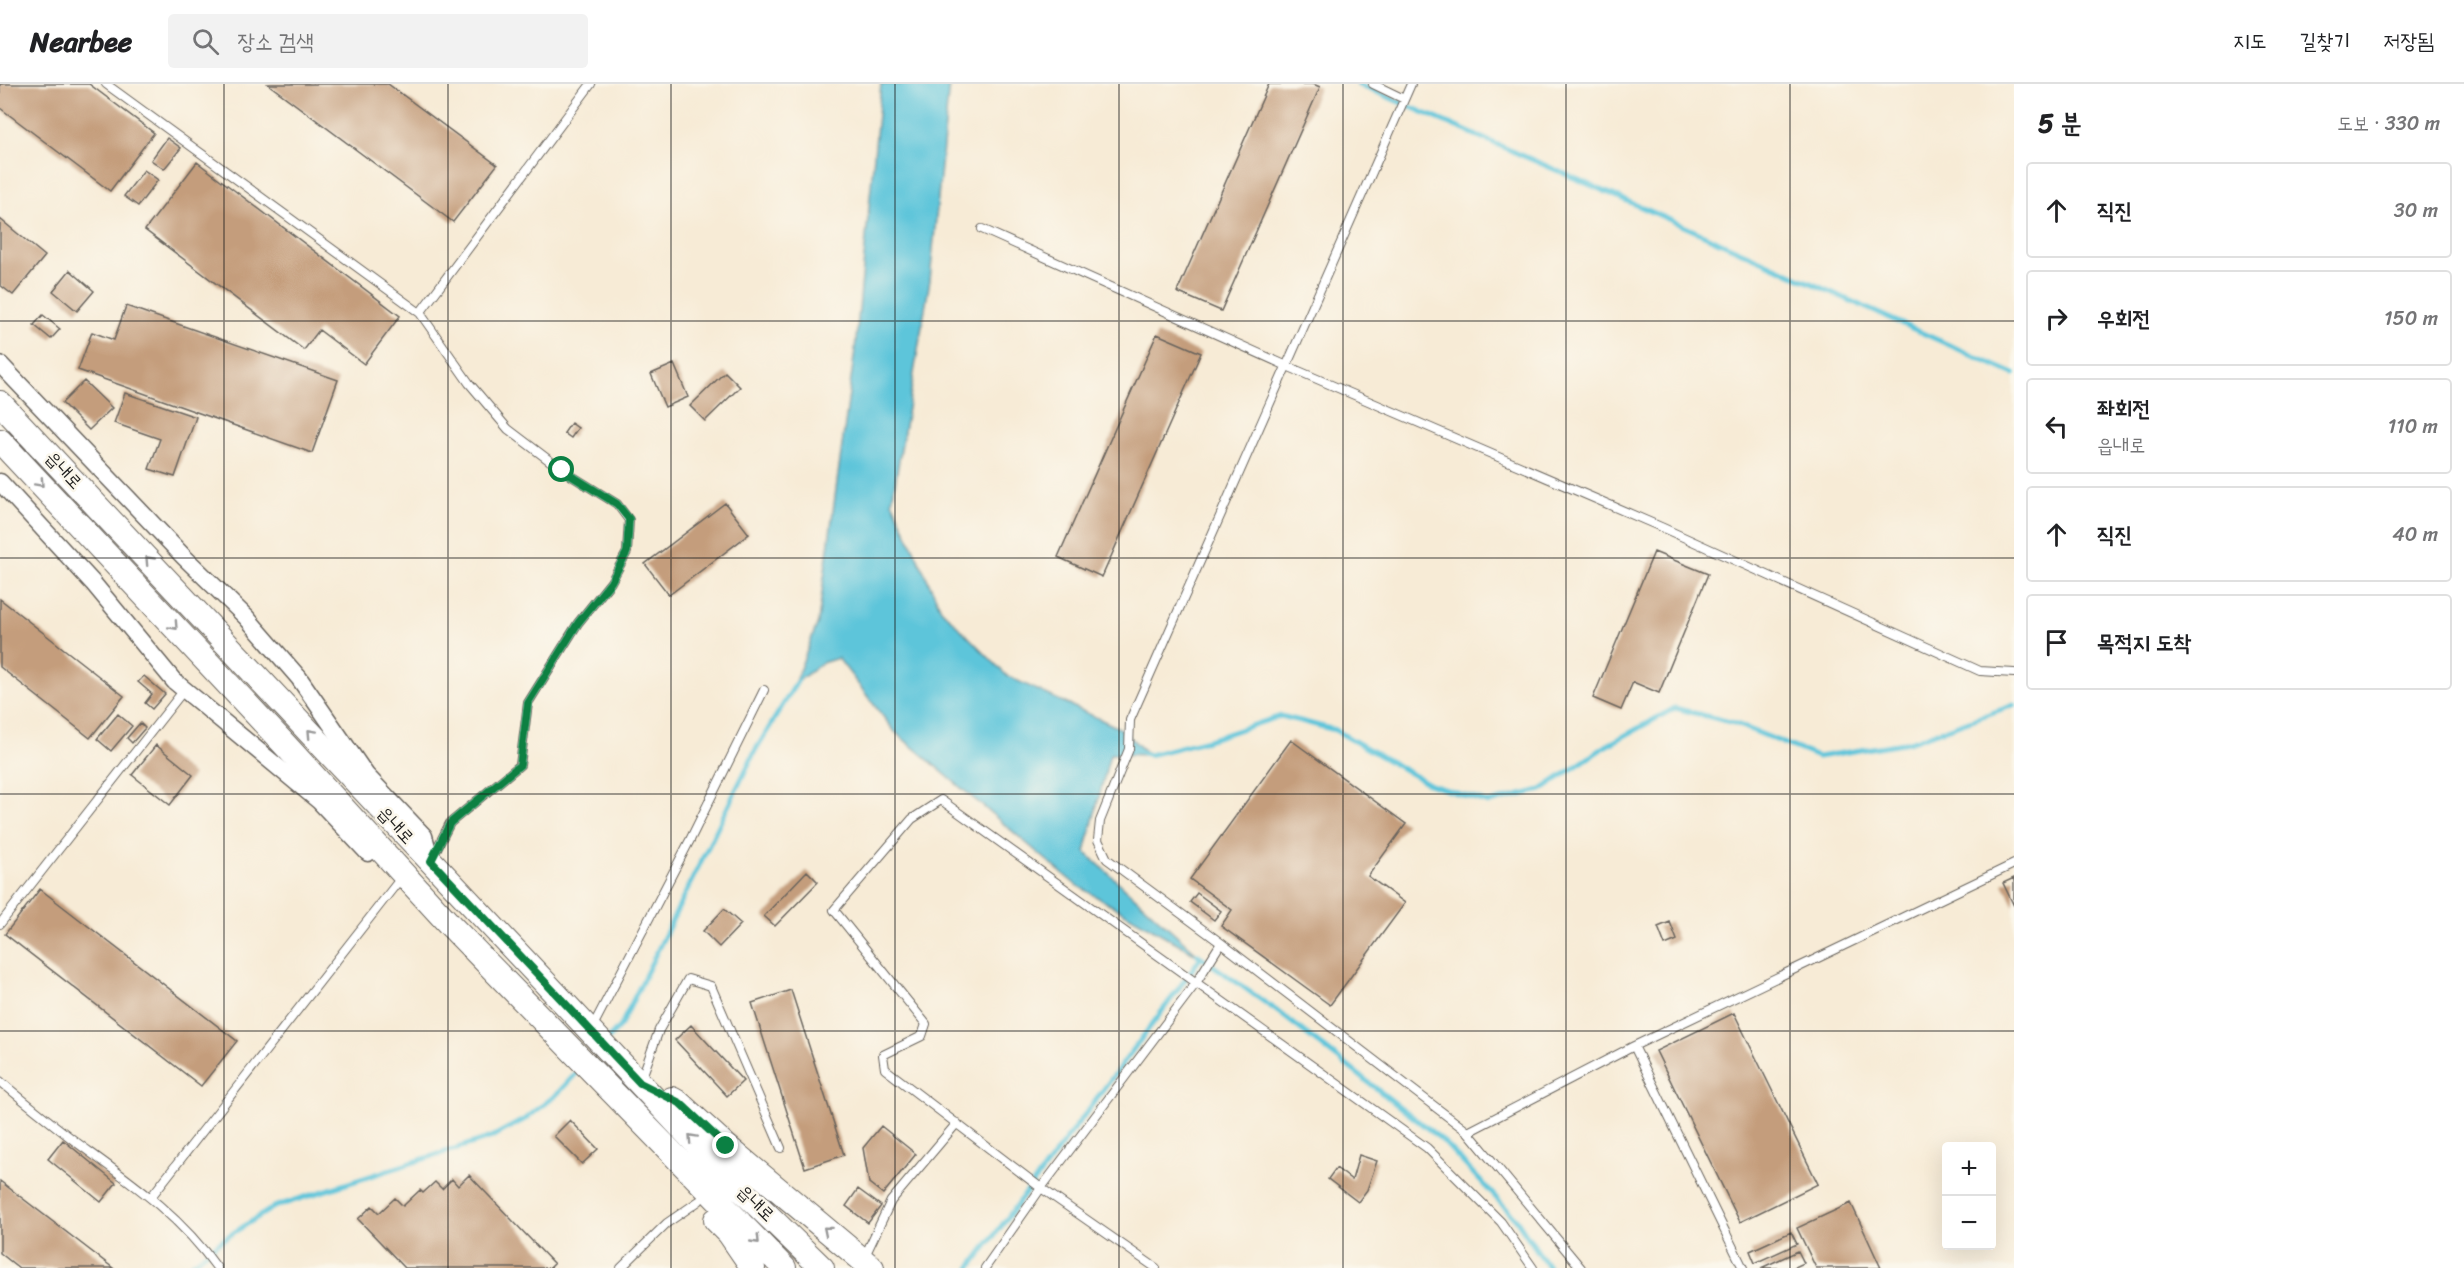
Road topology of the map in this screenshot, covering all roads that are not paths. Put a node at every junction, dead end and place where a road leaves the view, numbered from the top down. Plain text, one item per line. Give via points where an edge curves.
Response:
1 (106, 84) edge
2 (591, 84) edge
3 (1373, 84) edge
4 (1410, 84) edge
5 (1404, 99) junction
6 (982, 229) dead end
7 (420, 313) junction
8 (0, 364) edge
9 (1287, 366) junction
10 (0, 403) edge
11 (0, 441) edge
12 (0, 482) edge
13 (2014, 673) edge
14 (184, 690) junction
15 (764, 690) dead end
16 (431, 861) junction
17 (2014, 864) edge
18 (397, 883) junction
19 (0, 924) edge
20 (1221, 943) junction
21 (474, 950) junction
22 (1196, 983) junction
23 (593, 1033) junction
24 (1634, 1046) junction
25 (0, 1081) edge
26 (640, 1083) junction
27 (957, 1123) junction
28 (1468, 1132) junction
29 (781, 1148) dead end
30 (1041, 1188) junction
31 (151, 1197) junction
32 (699, 1201) junction
33 (867, 1264) edge
34 (216, 1267) edge
35 (621, 1268) edge
36 (753, 1268) edge
37 (784, 1268) edge
38 (822, 1268) edge
39 (985, 1268) edge
40 (1156, 1268) edge
41 (1533, 1268) edge
42 (1581, 1268) edge
43 (1743, 1268) edge

1 - 7 lane
2 - 7 lane
3 - 5 lane
4 - 5 lane
5 - 9 lane
6 - 9 lane
7 - 16 lane via 469,383 508,429 562,470 617,504 629,519 627,552 611,582 578,623 528,703 520,765 450,823
8 - 16 street via 246,617 299,678 366,775 424,836
9 - 13 lane via 1661,527 1980,671
9 - 20 lane via 1131,720 1129,749 1100,821 1098,840 1107,859
16 -> 10 street, 읍내로
11 -> 21 street, 읍내로
12 - 14 street
14 - 18 street via 319,801
14 - 19 lane
15 - 23 lane
16 - 23 street, 읍내로
17 - 24 lane
18 - 21 street
18 - 31 lane
20 - 22 lane
20 - 28 lane
21 - 32 street via 575,1077
21 -> 37 street, 읍내로
22 - 27 lane via 941,800 912,819 834,910 926,1024 922,1036 883,1055 885,1069
22 - 30 lane
22 - 41 lane via 1427,1148 1501,1222
23 - 26 street, 읍내로
24 - 28 lane
24 - 43 lane
25 - 31 lane
26 - 29 lane via 659,1030 688,979 711,986
33 -> 26 street via 680,1103
38 -> 26 street, 읍내로 via 725,1174
27 - 30 lane
27 - 33 lane via 891,1201
28 - 42 lane
30 - 39 lane
30 - 40 lane
31 - 34 lane via 186,1229
32 - 35 lane via 667,1223
32 - 36 street via 729,1233

